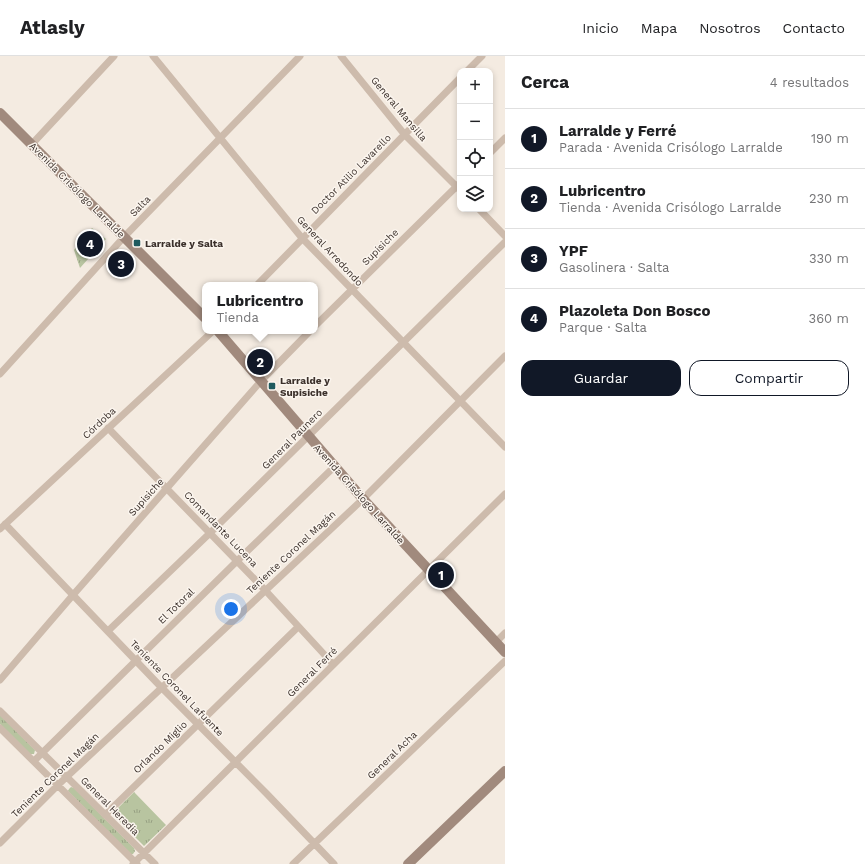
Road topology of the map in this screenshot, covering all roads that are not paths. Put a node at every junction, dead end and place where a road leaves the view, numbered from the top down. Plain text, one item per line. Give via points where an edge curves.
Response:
1 (114, 56) edge
2 (153, 56) edge
3 (300, 56) edge
4 (341, 56) edge
5 (482, 56) edge
6 (470, 68) edge
7 (457, 81) edge
8 (0, 113) edge
9 (405, 134) junction
10 (220, 138) junction
11 (505, 138) edge
12 (32, 144) junction
13 (493, 150) edge
14 (457, 184) edge
15 (457, 188) edge
16 (482, 212) edge
17 (505, 236) edge
18 (124, 237) junction
19 (302, 238) junction
20 (505, 242) edge
21 (260, 282) edge
22 (352, 290) junction
23 (202, 315) edge
24 (318, 323) edge
25 (209, 334) edge
26 (221, 334) edge
27 (307, 334) edge
28 (404, 342) junction
29 (505, 356) edge
30 (0, 374) edge
31 (261, 381) junction
32 (460, 400) junction
33 (108, 428) junction
34 (308, 437) junction
35 (505, 447) edge
36 (334, 467) junction
37 (167, 488) junction
38 (505, 494) edge
39 (363, 500) junction
40 (3, 527) edge
41 (210, 533) junction
42 (237, 561) junction
43 (428, 569) junction
44 (265, 590) junction
45 (73, 595) junction
46 (298, 627) junction
47 (108, 630) junction
48 (505, 633) edge
49 (496, 642) junction
50 (505, 652) edge
51 (135, 660) junction
52 (505, 661) edge
53 (334, 664) junction
54 (0, 680) edge
55 (161, 687) junction
56 (0, 711) edge
57 (198, 724) junction
58 (0, 728) edge
59 (42, 752) junction
60 (34, 761) junction
61 (235, 762) junction
62 (505, 771) edge
63 (66, 776) junction
64 (58, 785) junction
65 (105, 815) junction
66 (314, 843) junction
67 (0, 844) edge
68 (144, 853) junction
69 (135, 863) edge
70 (155, 864) edge
71 (293, 864) edge
72 (334, 864) edge
73 (408, 864) edge

1 - 12 street
2 - 10 street, General Arredondo
3 - 10 street, Salta
4 - 9 street, General Mansilla
5 - 6 street
7 - 9 street, Doctor Atilio Lavarello
8 - 12 main road, Avenida Crisólogo Larralde
9 - 14 street, General Mansilla
9 - 19 street, Doctor Atilio Lavarello
10 - 18 street, Salta
10 - 19 street, General Arredondo
11 - 13 street
12 - 18 main road, Avenida Crisólogo Larralde
15 - 22 street, Supisiche
16 - 17 street
18 - 23 main road, Avenida Crisólogo Larralde
18 - 30 street, Salta
19 - 21 street, Doctor Atilio Lavarello
19 - 22 street, General Arredondo
20 - 28 street, General Paunero
22 - 24 street, Supisiche
22 - 28 street, General Arredondo
25 - 33 street, Córdoba
26 - 31 main road, Avenida Crisólogo Larralde
27 - 31 street, Supisiche
28 - 32 street, General Arredondo
28 - 34 street, General Paunero
29 - 32 street, Teniente Coronel Magán
31 - 34 main road, Avenida Crisólogo Larralde
31 - 37 street, Supisiche
32 - 35 street, General Arredondo
32 - 39 street, Teniente Coronel Magán
33 - 37 street, Comandante Lucena
33 - 40 street, Córdoba
34 - 36 main road, Avenida Crisólogo Larralde
34 - 41 street, General Paunero
36 - 39 main road, Avenida Crisólogo Larralde
36 - 42 street, El Totoral
37 - 41 street, Comandante Lucena
37 - 45 street, Supisiche
38 - 43 street, General Ferré
39 - 43 main road, Avenida Crisólogo Larralde
39 - 44 street, Teniente Coronel Magán
40 - 45 street, Teniente Coronel Lafuente
41 - 42 street, Comandante Lucena
41 - 47 street, General Paunero
42 - 44 street, Comandante Lucena
42 - 51 street, El Totoral
43 - 49 main road, Avenida Crisólogo Larralde
43 - 53 street, General Ferré
44 - 46 street, Comandante Lucena
44 - 55 street, Teniente Coronel Magán
45 - 47 street, Teniente Coronel Lafuente
45 - 54 street, Supisiche
46 - 53 street, Comandante Lucena
46 - 57 street, Orlando Miglio
47 - 51 street, Teniente Coronel Lafuente
48 - 49 street
49 - 50 main road, Avenida Crisólogo Larralde
51 - 55 street, Teniente Coronel Lafuente
51 - 59 street, El Totoral
52 - 66 street, General Acha
53 - 61 street, General Ferré
55 - 57 street, Teniente Coronel Lafuente
55 - 63 street, Teniente Coronel Magán
56 - 59 street, General Heredia
57 - 61 street, Teniente Coronel Lafuente
57 - 65 street, Orlando Miglio
58 - 60 street
59 - 60 street, El Totoral
59 - 63 street, General Heredia
60 - 64 street
61 - 66 street, Teniente Coronel Lafuente
61 - 68 street, General Ferré
62 - 73 main road
63 - 64 street, Teniente Coronel Magán
63 - 65 street, General Heredia
64 - 67 street, Teniente Coronel Magán
64 - 69 street
65 - 68 street, General Heredia
66 - 71 street, General Acha
66 - 72 street, Teniente Coronel Lafuente
68 - 69 street, General Ferré
68 - 70 street, General Heredia

